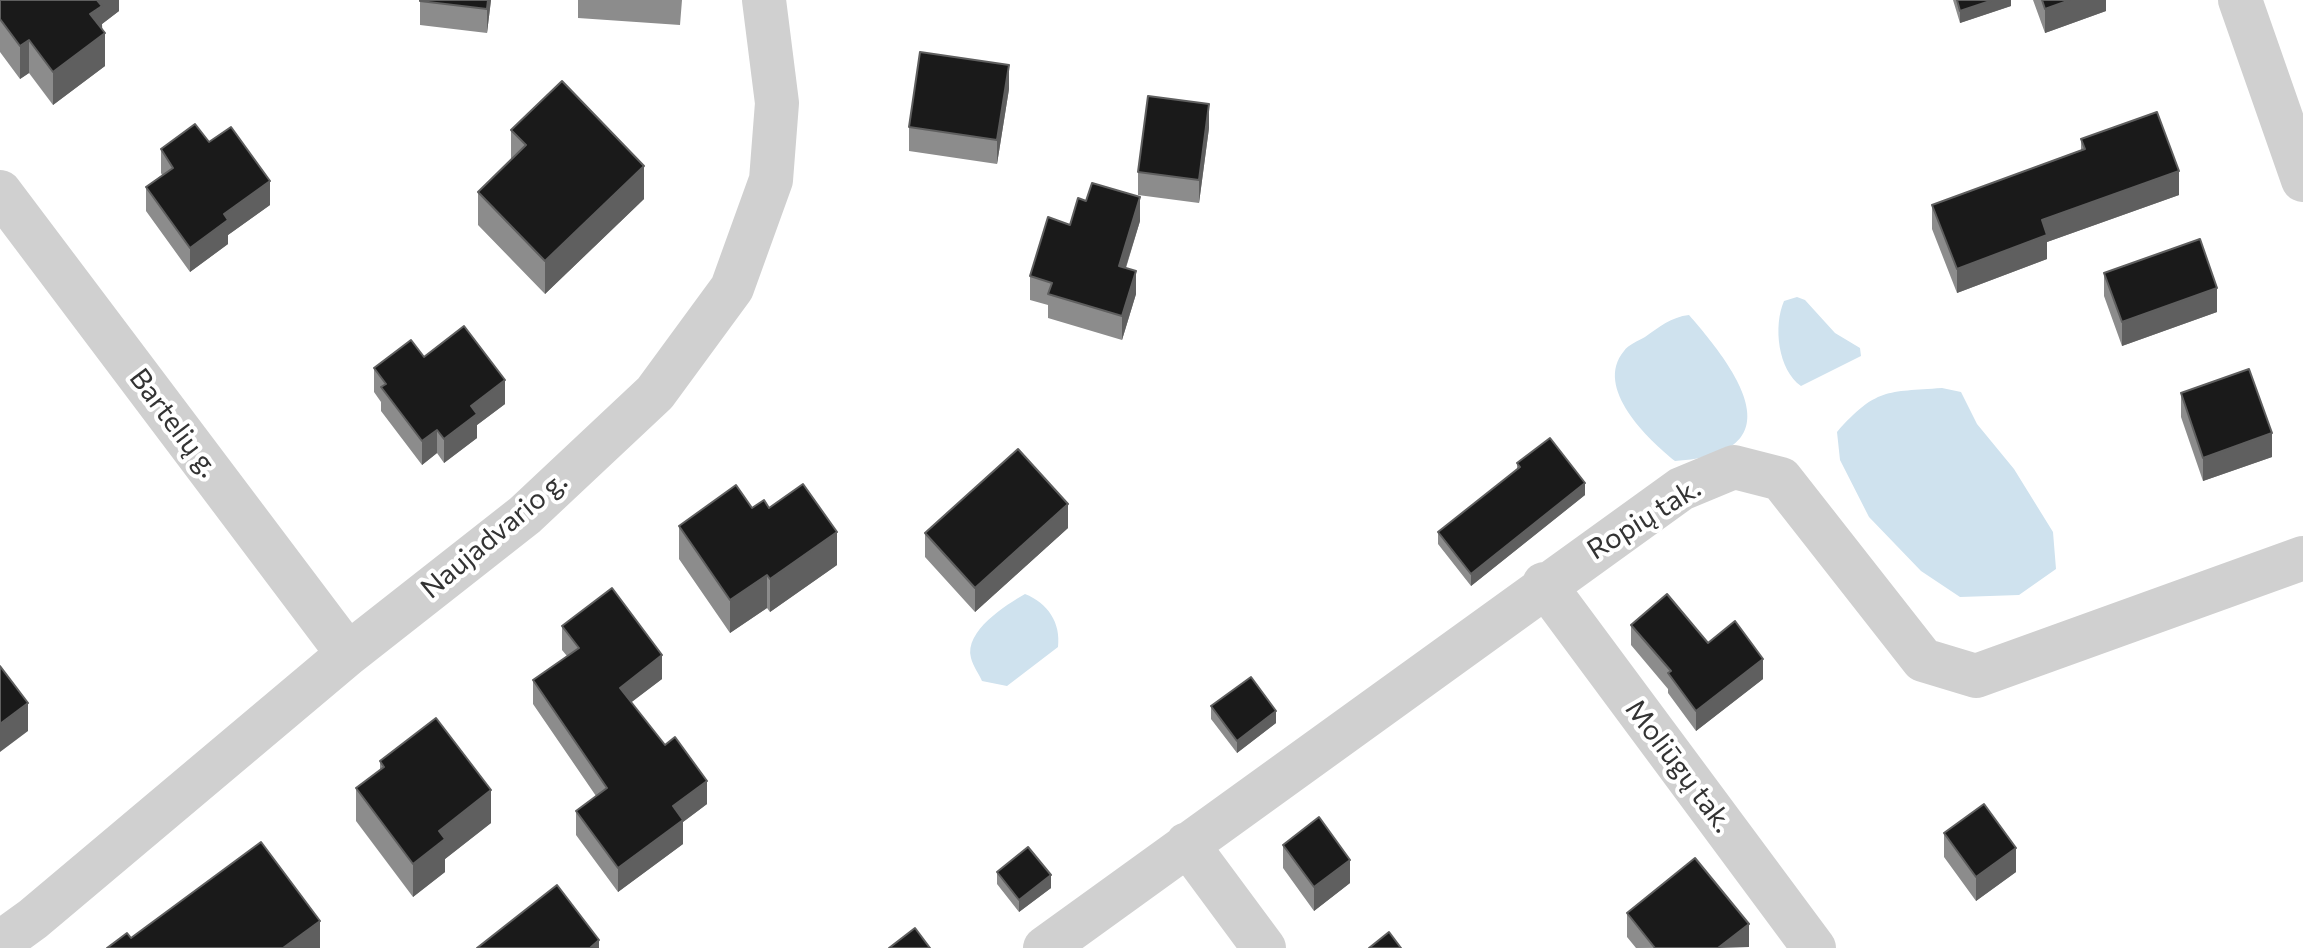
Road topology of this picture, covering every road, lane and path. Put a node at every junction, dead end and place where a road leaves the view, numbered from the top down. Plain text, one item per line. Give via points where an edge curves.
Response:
1 (764, 0) edge
2 (2240, 0) edge
3 (2303, 180) edge
4 (0, 192) edge
5 (2303, 558) edge
6 (1544, 584) junction
7 (348, 654) junction
8 (1187, 844) junction
9 (0, 943) edge
10 (1045, 948) edge
11 (1264, 948) edge
12 (1814, 948) edge

1 - 7 street, Naujadvario g. via 777,103 771,180 732,288 655,393 525,515
2 - 3 street
4 - 7 street, Bartelių g.
5 - 6 street, Ropių tak. via 1976,676 1923,660 1781,479 1734,467 1681,489
6 - 8 street, Ropių tak.
6 - 12 street, Moliūgų tak.
7 - 9 street, Naujadvario g.
8 - 10 street, Ropių tak.
8 - 11 street

